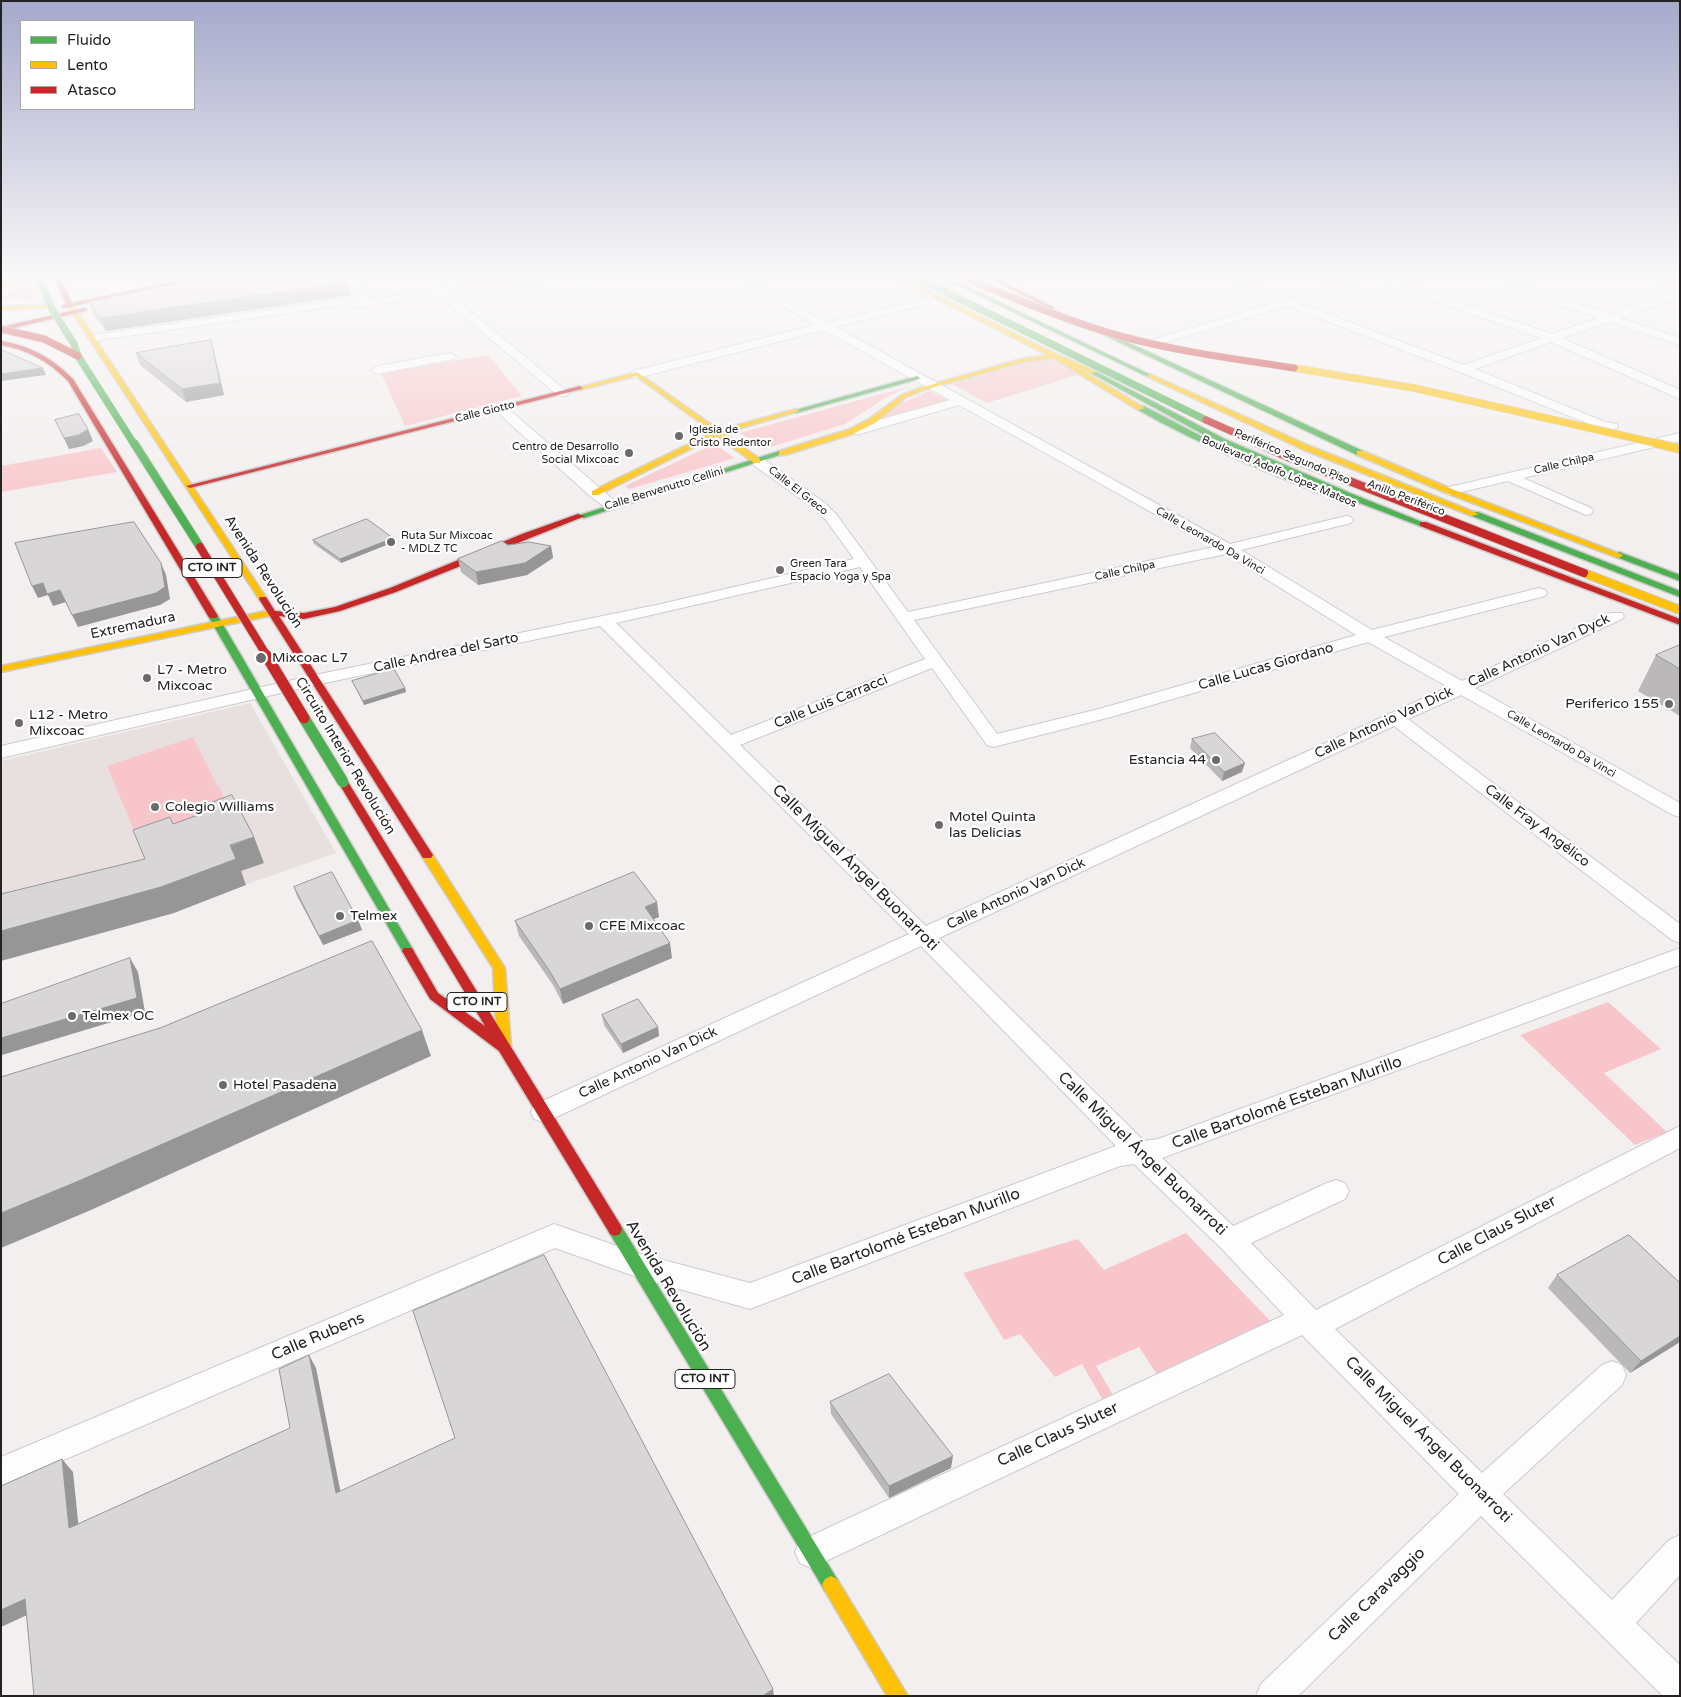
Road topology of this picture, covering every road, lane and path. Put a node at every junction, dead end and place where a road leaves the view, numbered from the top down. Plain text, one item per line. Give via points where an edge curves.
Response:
1 (46, 356) edge
2 (78, 356) edge
3 (105, 356) edge
4 (518, 356) edge
5 (708, 356) edge
6 (881, 356) edge
7 (1014, 356) edge
8 (1031, 356) edge
9 (1058, 356) edge
10 (1060, 356) edge
11 (1063, 356) edge
12 (1076, 356) edge
13 (1108, 356) edge
14 (1121, 356) edge
15 (1137, 356) edge
16 (1152, 356) edge
17 (1218, 356) edge
18 (1430, 356) edge
19 (1500, 356) edge
20 (1592, 356) edge
21 (450, 357) dead end
22 (1464, 369) junction
23 (377, 370) dead end
24 (637, 374) junction
25 (919, 378) junction
26 (932, 385) junction
27 (563, 393) junction
28 (1680, 395) edge
29 (960, 401) junction
30 (500, 408) junction
31 (850, 432) junction
32 (717, 434) junction
33 (1675, 440) edge
34 (1680, 449) edge
35 (757, 461) junction
36 (1510, 477) junction
37 (190, 486) junction
38 (1448, 491) junction
39 (595, 493) junction
40 (610, 505) junction
41 (1586, 512) dead end
42 (1346, 520) dead end
43 (1228, 549) junction
44 (862, 562) junction
45 (1680, 578) edge
46 (1680, 582) edge
47 (1680, 587) edge
48 (1539, 593) dead end
49 (1680, 594) edge
50 (1680, 605) edge
51 (1680, 610) edge
52 (272, 613) junction
53 (1616, 616) dead end
54 (903, 618) junction
55 (603, 620) junction
56 (1680, 622) edge
57 (218, 624) junction
58 (1680, 627) edge
59 (1370, 636) junction
60 (934, 661) junction
61 (1, 669) edge
62 (315, 680) junction
63 (1461, 687) junction
64 (258, 693) junction
65 (1395, 718) junction
66 (993, 741) joint
67 (728, 743) junction
68 (1, 752) edge
69 (1680, 811) edge
70 (1680, 935) edge
71 (924, 936) junction
72 (1680, 956) edge
73 (504, 1047) junction
74 (543, 1112) junction
75 (1680, 1136) edge
76 (1140, 1153) junction
77 (1336, 1191) dead end
78 (1230, 1240) junction
79 (637, 1265) junction
80 (1310, 1322) junction
81 (1612, 1375) dead end
82 (1, 1472) edge
83 (1482, 1494) junction
84 (1680, 1551) edge
85 (811, 1552) junction
86 (1614, 1622) junction
87 (1680, 1689) edge
88 (898, 1696) edge
89 (1273, 1696) edge

1 - 57 main road, Avenida Revolución / CTO INT via 71,380
2 - 73 main road, Circuito Interior Revolución / CTO INT, bridge via 169,496
3 - 37 main road, Avenida Revolución / CTO INT
4 - 27 street
5 - 24 street, Calle Giotto
6 - 25 street, Calle Leonardo Da Vinci
7 - 25 main road
8 - 26 main road, Calle Benvenutto Cellini
9 - 58 main road, Boulevard Adolfo López Mateos via 1173,426 1215,447 1356,505
10 - 56 main road via 1222,441 1347,495
11 - 50 main road, Anillo Periférico via 1296,456
12 - 51 main road, Periférico Segundo Piso, bridge via 1288,457
13 - 49 main road, Anillo Periférico via 1307,448
14 - 47 main road, Periférico Segundo Piso via 1347,461
15 - 46 main road via 1321,443
16 - 38 main road via 1326,440
17 - 34 main road, bridge via 1414,388
18 - 22 street
19 - 22 street
20 - 28 street
21 - 23 street
22 - 33 street via 1602,425
24 - 27 main road, Calle Giotto
24 - 32 main road, Calle El Greco
25 - 26 street, Calle Leonardo Da Vinci
25 - 32 main road
26 - 29 street, Calle Leonardo Da Vinci
26 - 31 main road, Calle Benvenutto Cellini via 904,396 872,421
27 - 30 main road, Calle Giotto
29 - 31 street
29 - 43 street, Calle Leonardo Da Vinci
30 - 37 main road, Calle Giotto
30 - 39 street
31 - 35 main road, Calle Benvenutto Cellini
32 - 35 main road, Calle El Greco
32 - 39 main road
33 - 36 street, Calle Chilpa
35 - 40 main road, Calle Benvenutto Cellini
35 - 44 street, Calle El Greco via 820,506
36 - 38 street, Calle Chilpa
36 - 41 street
37 - 52 main road, Avenida Revolución / CTO INT
38 - 45 main road
39 - 40 street
40 - 52 main road, Calle Benvenutto Cellini via 345,606 304,616
42 - 43 street, Calle Chilpa
43 - 54 street, Calle Chilpa
43 - 59 street, Calle Leonardo Da Vinci
44 - 54 street, Calle El Greco
44 - 55 street, Calle Andrea del Sarto
48 - 59 street, Calle Lucas Giordano
52 - 57 main road, Extremadura
52 - 62 main road, Avenida Revolución / CTO INT
53 - 63 street, Calle Antonio Van Dyck
54 - 60 street, Calle El Greco
55 - 62 street, Calle Andrea del Sarto
55 - 67 street, Calle Miguel Ángel Buonarroti
57 - 61 main road, Extremadura
57 - 64 main road, Avenida Revolución / CTO INT
59 - 63 street, Calle Leonardo Da Vinci
59 - 66 street, Calle Lucas Giordano via 1105,713
60 - 66 street, Calle El Greco
60 - 67 street, Calle Luis Carracci
62 - 64 street, Calle Andrea del Sarto
62 - 73 main road, Avenida Revolución / CTO INT via 499,968
63 - 65 street, Calle Antonio Van Dick
63 - 69 street, Calle Leonardo Da Vinci
64 - 68 street, Calle Andrea del Sarto
64 - 73 main road, Avenida Revolución / CTO INT via 434,996
65 - 70 street, Calle Fray Angélico
65 - 71 street, Calle Antonio Van Dick
67 - 71 street, Calle Miguel Ángel Buonarroti
71 - 74 street, Calle Antonio Van Dick
71 - 76 street, Calle Miguel Ángel Buonarroti
72 - 76 street, Calle Bartolomé Esteban Murillo via 1196,1136
73 - 74 main road, Avenida Revolución / CTO INT
74 - 79 main road, Avenida Revolución / CTO INT
75 - 80 street, Calle Claus Sluter
76 - 78 street, Calle Miguel Ángel Buonarroti
76 - 79 street, Calle Bartolomé Esteban Murillo via 1118,1156 750,1296
77 - 78 street
78 - 80 street, Calle Miguel Ángel Buonarroti
79 - 82 street, Calle Rubens via 554,1236
79 - 85 main road, Avenida Revolución / CTO INT
80 - 83 street, Calle Miguel Ángel Buonarroti
80 - 85 street, Calle Claus Sluter
81 - 83 street, Calle Caravaggio
83 - 86 street, Calle Miguel Ángel Buonarroti
83 - 89 street, Calle Caravaggio
84 - 86 street
85 - 88 main road, Avenida Revolución / CTO INT
86 - 87 street, Calle Miguel Ángel Buonarroti

